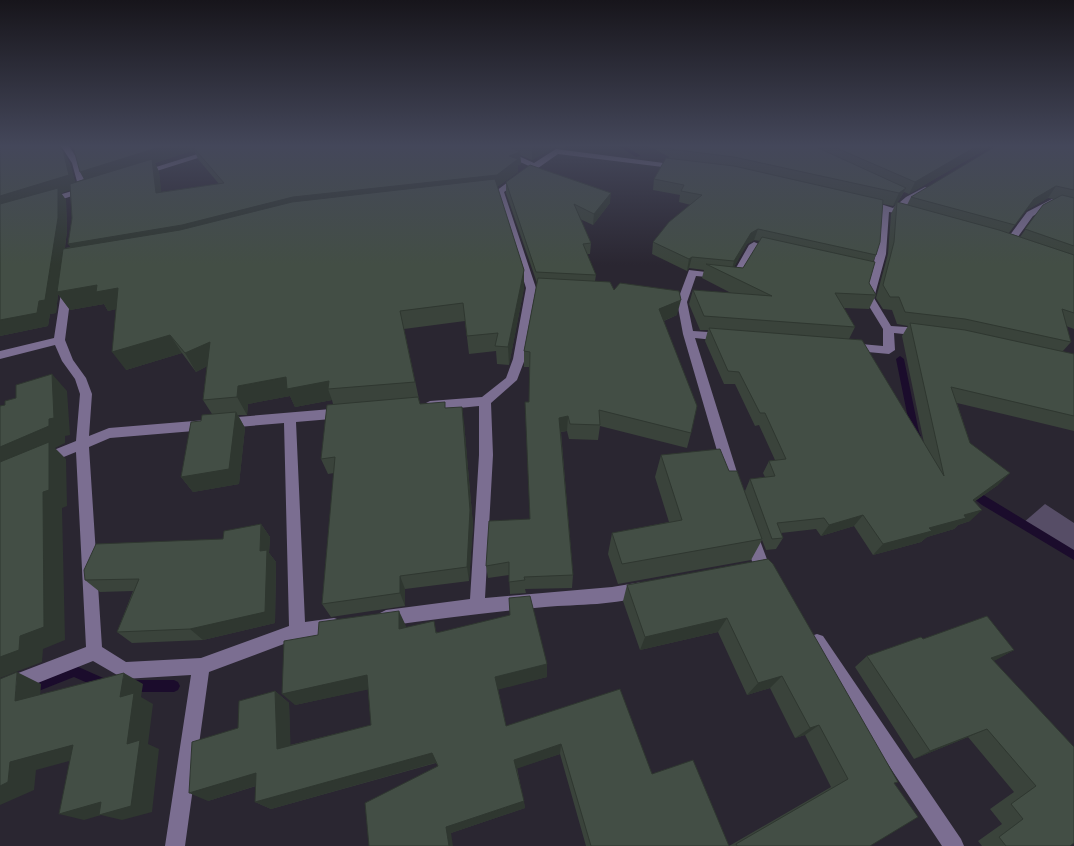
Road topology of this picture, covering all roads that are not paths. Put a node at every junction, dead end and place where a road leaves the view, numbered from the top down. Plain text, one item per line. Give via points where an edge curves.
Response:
1 (86, 185) edge
2 (506, 185) edge
3 (933, 185) edge
4 (855, 200) edge
5 (36, 205) edge
6 (1074, 208) edge
7 (890, 209) junction
8 (913, 216) edge
9 (1010, 243) edge
10 (781, 253) edge
11 (69, 272) edge
12 (888, 329) junction
13 (688, 334) junction
14 (938, 334) edge
15 (736, 338) edge
16 (59, 340) junction
17 (841, 346) edge
18 (0, 355) edge
19 (485, 401) junction
20 (415, 407) edge
21 (357, 412) edge
22 (290, 417) junction
23 (82, 445) junction
24 (36, 464) edge
25 (738, 496) edge
26 (747, 522) edge
27 (762, 566) junction
28 (743, 570) edge
29 (778, 585) edge
30 (659, 586) edge
31 (477, 606) junction
32 (372, 620) edge
33 (354, 623) edge
34 (806, 626) edge
35 (296, 631) junction
36 (94, 652) junction
37 (201, 666) junction
38 (0, 689) edge
39 (175, 846) edge
40 (954, 846) edge

1 - 5 street via 88,189 72,198
2 - 19 street via 496,192 536,288 511,380
3 - 7 street via 905,197
4 - 7 street
6 - 9 street via 1052,202 1030,214
7 - 8 street
7 - 12 street via 882,224 881,254 870,272 870,298
10 - 13 street via 754,245 735,278 692,272 677,301
11 - 16 street
12 - 14 street
12 - 17 street via 889,350
13 - 15 street
13 - 25 street
16 - 18 street
16 - 23 street via 86,394
19 - 20 street
19 - 31 street via 486,455
21 - 22 street
22 - 23 street via 109,433
22 - 35 street
23 - 24 street
23 - 36 street
26 - 27 street
27 - 28 street
27 - 29 street
30 - 31 street via 612,594
31 - 32 street
33 - 35 street
34 - 40 street
35 - 37 street
36 - 37 street via 124,671
36 - 38 street
37 - 39 street

